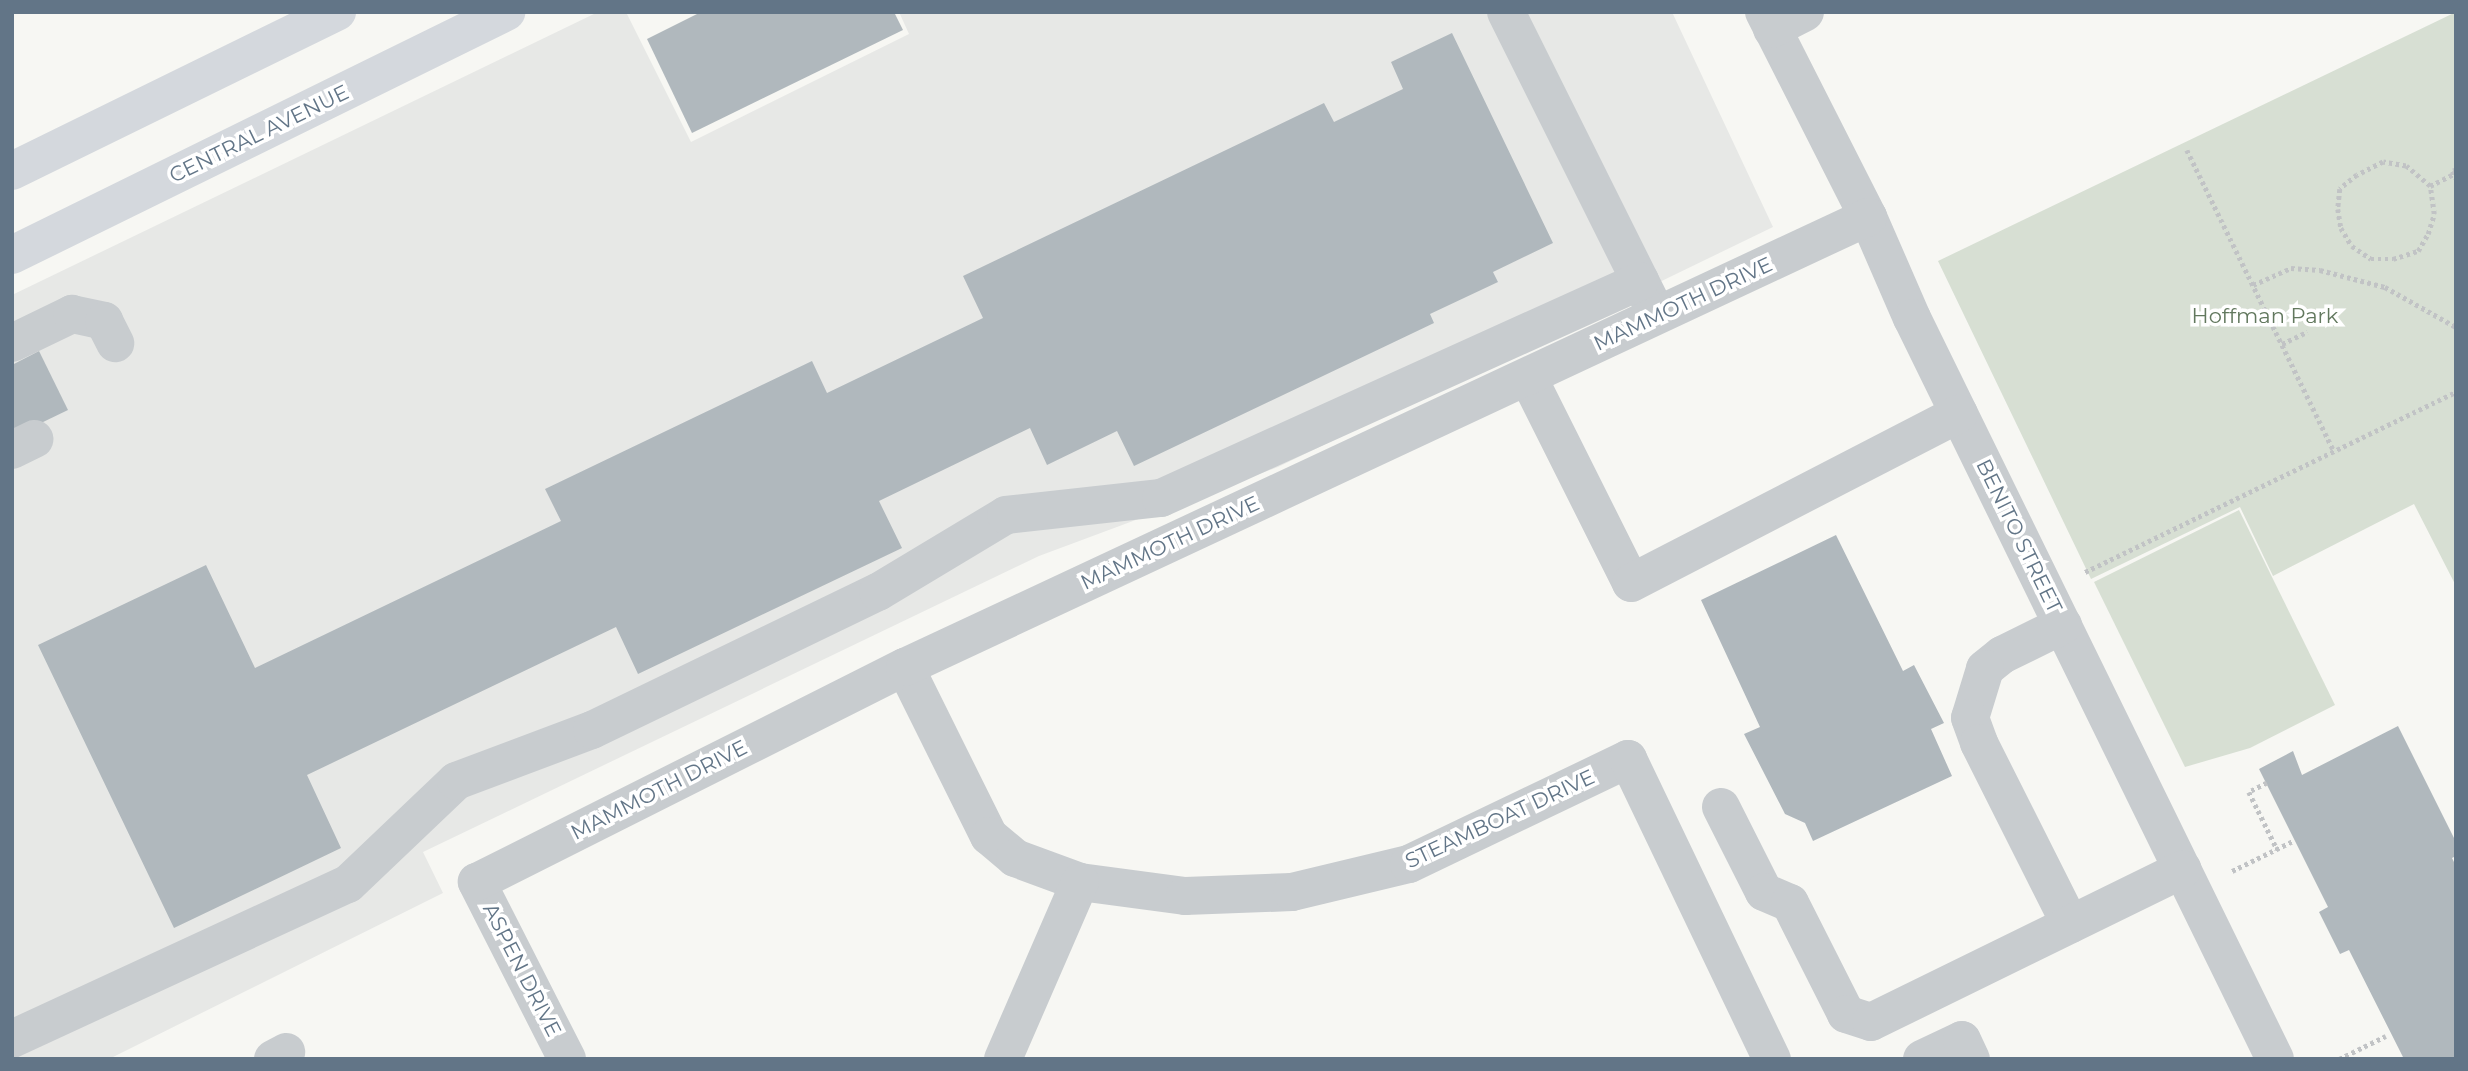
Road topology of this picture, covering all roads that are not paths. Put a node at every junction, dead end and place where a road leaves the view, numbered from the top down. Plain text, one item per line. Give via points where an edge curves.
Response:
1 (337, 12) edge
2 (506, 12) edge
3 (1506, 12) edge
4 (1805, 12) edge
5 (1768, 21) edge
6 (12, 171) edge
7 (1868, 217) junction
8 (12, 255) edge
9 (1640, 281) junction
10 (1657, 316) junction
11 (12, 343) edge
12 (115, 343) dead end
13 (1528, 377) junction
14 (1959, 414) junction
15 (2063, 625) junction
16 (905, 667) junction
17 (1721, 807) dead end
18 (2183, 869) junction
19 (477, 882) joint
20 (1080, 882) junction
21 (2070, 924) junction
22 (12, 1039) edge
23 (1966, 1050) edge
24 (567, 1059) edge
25 (1003, 1059) edge
26 (1772, 1059) edge
27 (1922, 1059) edge
28 (2275, 1059) edge

1 - 6 main road
2 - 8 main road, CENTRAL AVENUE
3 - 9 street
4 - 5 street
5 - 7 street, BENITO STREET
7 - 10 street, MAMMOTH DRIVE
7 - 14 street, BENITO STREET
9 - 10 street
9 - 22 street via 1161,498 1006,515 878,592 592,730 456,781 348,884
10 - 13 street, MAMMOTH DRIVE
11 - 12 street via 72,314 104,321
13 - 14 street via 1631,583
13 - 16 street, MAMMOTH DRIVE
14 - 15 street, BENITO STREET
15 - 18 street, BENITO STREET
15 - 21 street via 2002,655 1985,669 1970,718
16 - 19 street, MAMMOTH DRIVE
16 - 20 street, STEAMBOAT DRIVE via 989,836 1015,858
17 - 21 street via 1764,892 1790,903 1846,1014 1871,1022
18 - 21 street
18 - 28 street, BENITO STREET
19 - 24 street, ASPEN DRIVE
20 - 25 street
20 - 26 street, STEAMBOAT DRIVE via 1185,896 1292,892 1409,864 1628,759
23 - 27 street

